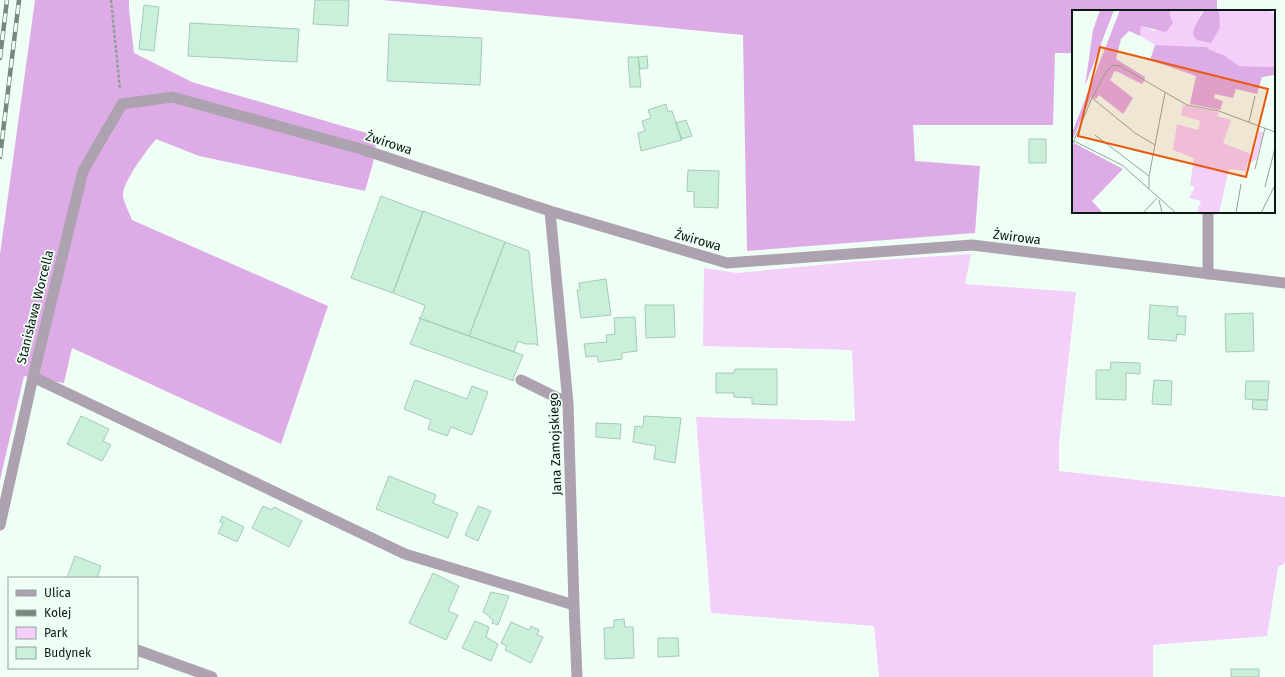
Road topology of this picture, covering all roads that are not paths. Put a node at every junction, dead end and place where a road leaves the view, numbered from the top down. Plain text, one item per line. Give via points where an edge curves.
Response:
1 (122, 104) joint
2 (550, 211) junction
3 (1208, 213) edge
4 (1208, 274) junction
5 (1285, 283) edge
6 (32, 377) junction
7 (521, 380) dead end
8 (568, 403) junction
9 (0, 525) edge
10 (574, 604) junction
11 (138, 650) edge
12 (212, 677) edge
13 (577, 677) edge

1 - 2 street, Żwirowa via 172,97 361,149
1 - 6 street, Stanisława Worcella via 83,171
2 - 4 street, Żwirowa via 727,263 972,245
2 - 8 street, Jana Zamojskiego
3 - 4 street
4 - 5 street, Żwirowa
6 - 9 street, Stanisława Worcella
6 - 10 street via 405,554
7 - 8 street
8 - 10 street, Jana Zamojskiego
10 - 13 street, Jana Zamojskiego
11 - 12 street

